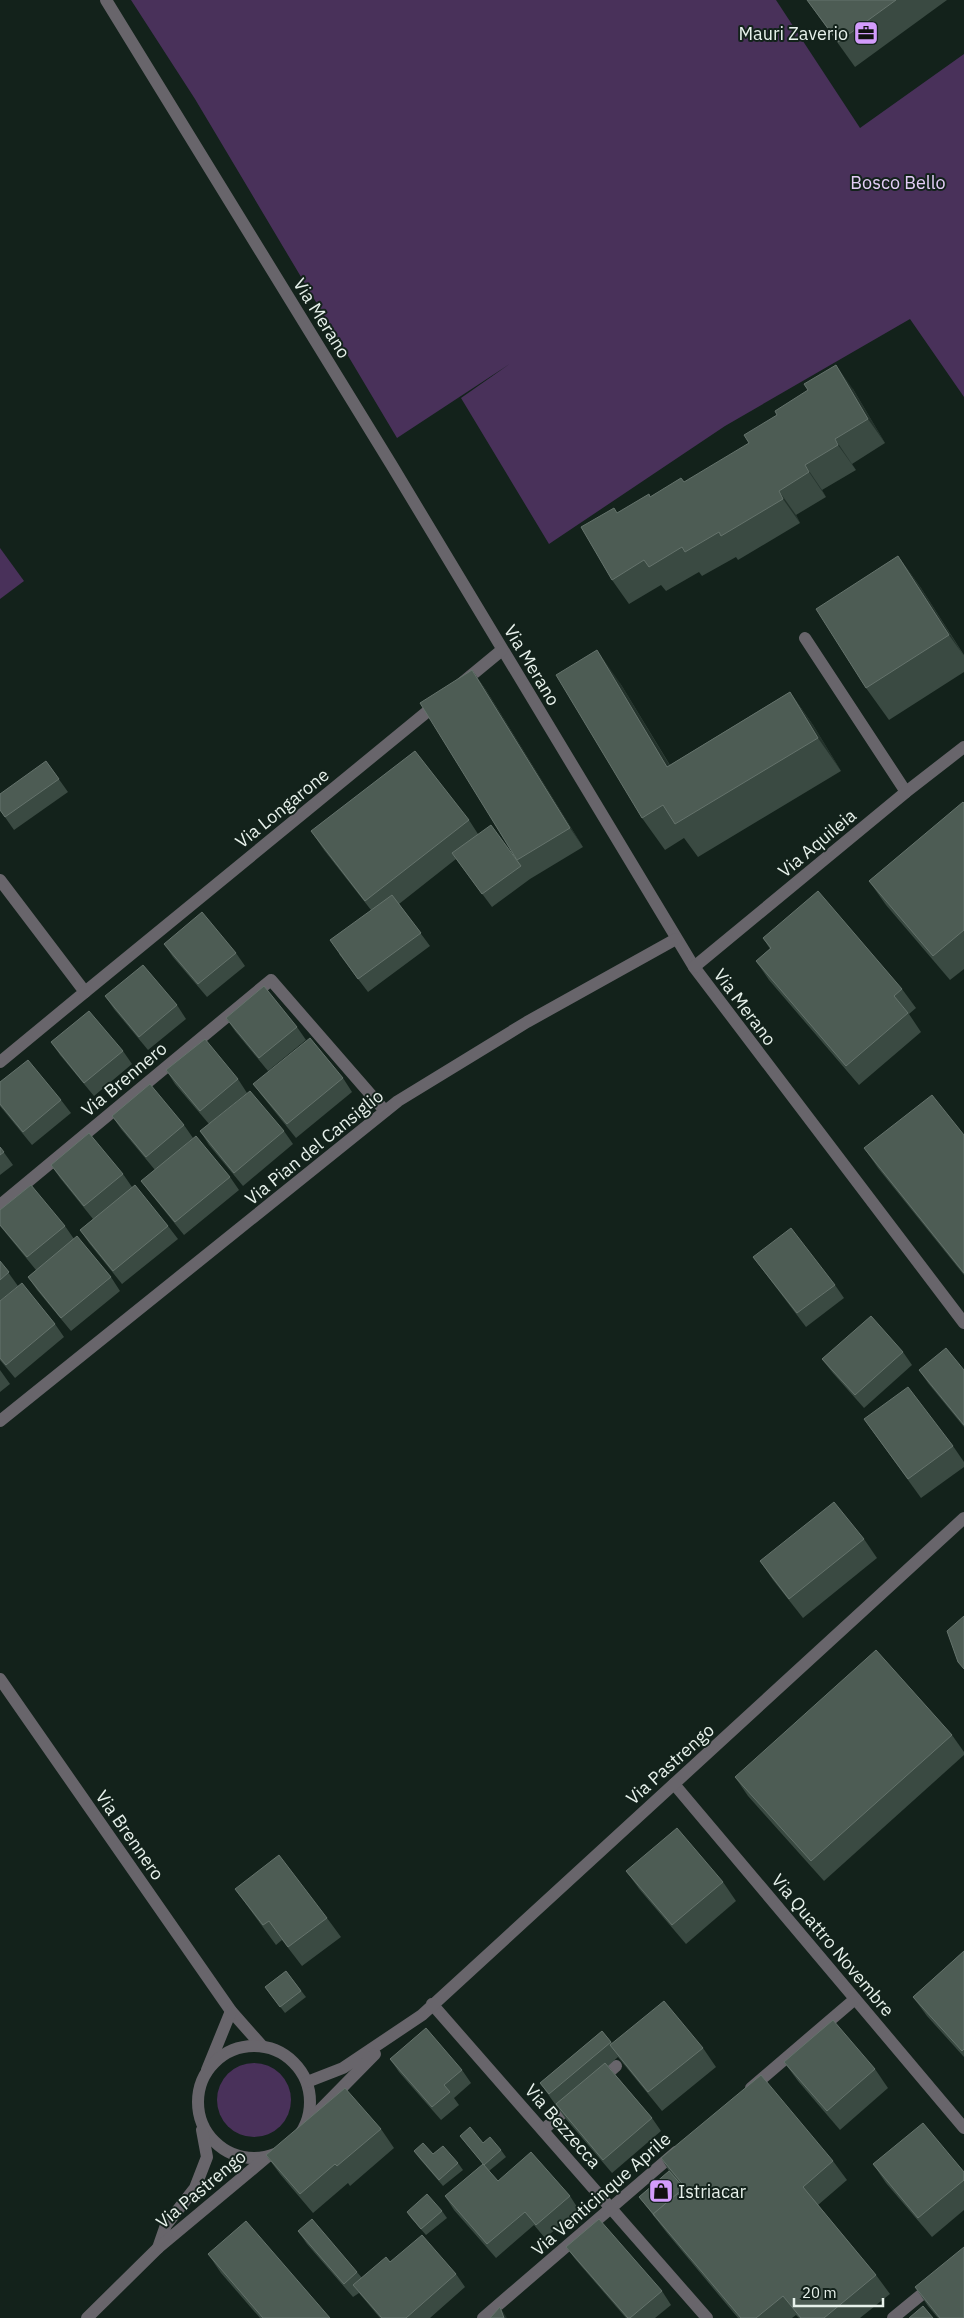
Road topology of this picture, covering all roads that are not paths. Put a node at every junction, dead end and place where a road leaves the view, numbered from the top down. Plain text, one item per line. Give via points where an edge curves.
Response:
1 (106, 0) edge
2 (806, 638) dead end
3 (502, 650) junction
4 (964, 747) edge
5 (906, 792) junction
6 (0, 880) edge
7 (676, 939) junction
8 (694, 967) junction
9 (85, 992) junction
10 (0, 1062) edge
11 (385, 1111) junction
12 (0, 1205) edge
13 (964, 1323) edge
14 (0, 1421) edge
15 (964, 1518) edge
16 (0, 1679) edge
17 (674, 1784) junction
18 (855, 1999) junction
19 (432, 2004) junction
20 (231, 2011) junction
21 (397, 2032) junction
22 (262, 2046) junction
23 (616, 2066) edge
24 (207, 2070) junction
25 (307, 2082) junction
26 (744, 2094) edge
27 (201, 2124) junction
28 (306, 2124) junction
29 (964, 2128) edge
30 (543, 2130) junction
31 (685, 2144) edge
32 (267, 2157) junction
33 (611, 2208) junction
34 (158, 2248) junction
35 (943, 2277) edge
36 (87, 2318) edge
37 (483, 2318) edge
38 (707, 2318) edge
39 (893, 2318) edge

1 - 3 street, Via Merano
2 - 5 street
3 - 7 street, Via Merano
3 - 9 street, Via Longarone
4 - 5 street, Via Aquileia
5 - 8 street, Via Aquileia
6 - 9 street
7 - 8 street, Via Merano
7 - 11 street, Via Pian del Cansiglio via 527,1022
8 - 13 street, Via Merano
9 - 10 street, Via Longarone
11 - 12 street, Via Brennero via 271,980
11 - 14 street, Via Pian del Cansiglio
15 - 17 street, Via Pastrengo
16 - 20 street, Via Brennero
17 - 18 street, Via Quattro Novembre
17 - 19 street, Via Pastrengo
18 - 26 street
18 - 29 street, Via Quattro Novembre
19 - 21 street, Via Pastrengo
19 - 30 street, Via Bezzecca
20 - 22 street, Via Brennero
20 - 24 street
21 - 25 street, Via Pastrengo via 343,2068
21 - 28 street, Via Pastrengo
22 - 24 street via 242,2046 220,2056
22 - 25 street via 279,2051 295,2063
23 - 30 street
24 - 27 street via 200,2083 197,2102
25 - 28 street via 310,2104
27 - 32 street via 223,2150 248,2158
27 - 34 street, Via Pastrengo via 207,2157 195,2188 166,2225
28 - 32 street via 296,2139 281,2152
30 - 33 street, Via Bezzecca
31 - 33 street, Via Venticinque Aprile
32 - 34 street, Via Pastrengo
33 - 37 street, Via Venticinque Aprile
33 - 38 street, Via Bezzecca
34 - 36 street, Via Pastrengo
35 - 39 street

